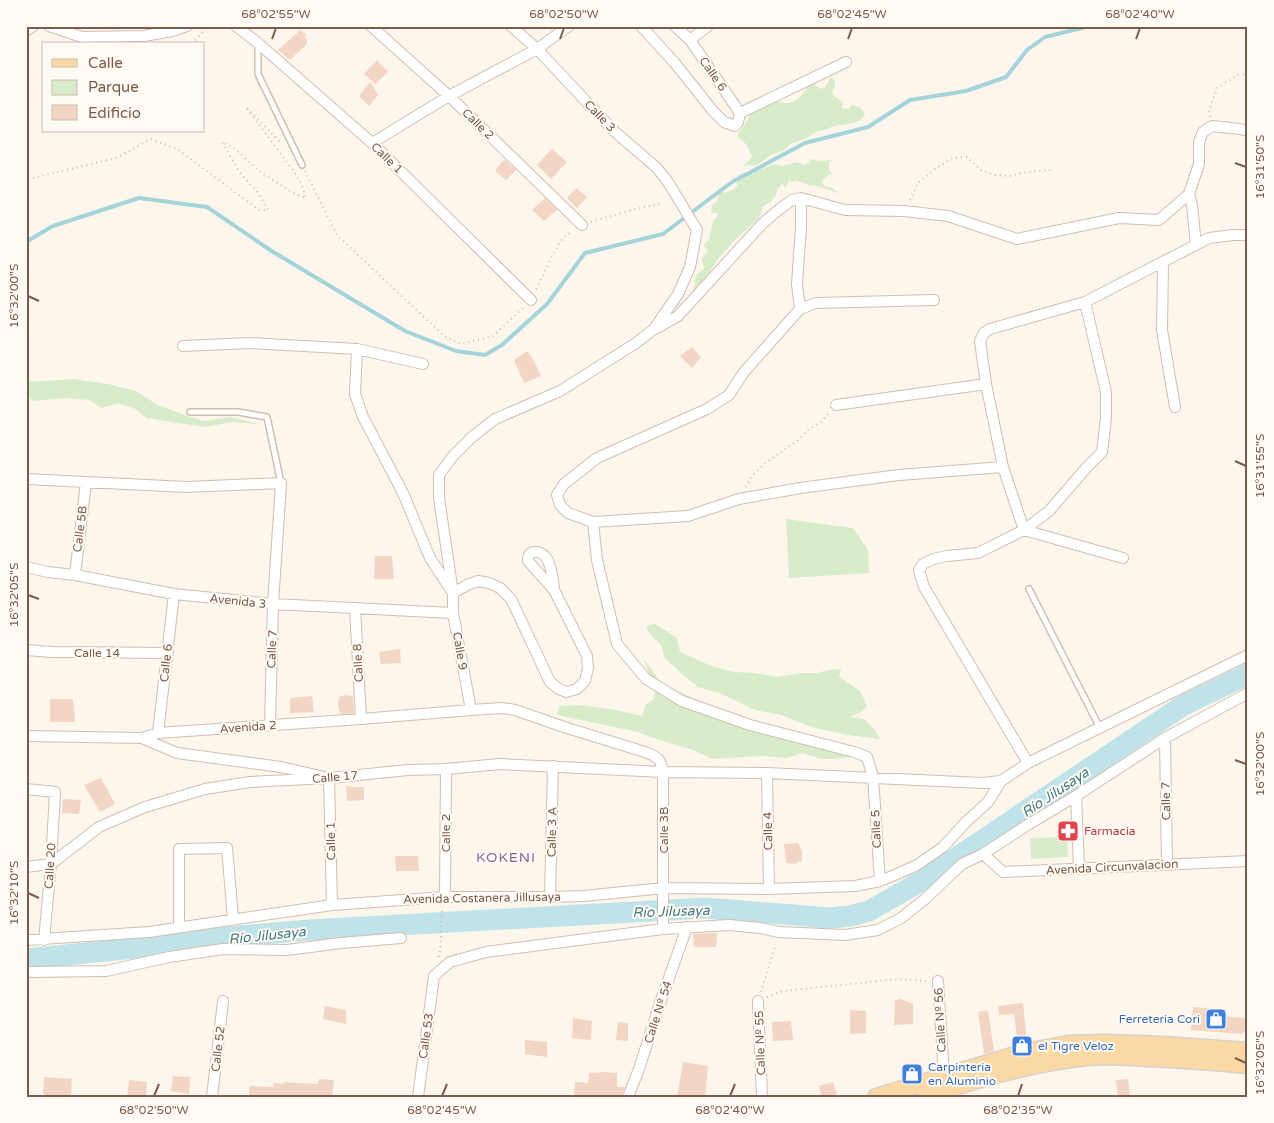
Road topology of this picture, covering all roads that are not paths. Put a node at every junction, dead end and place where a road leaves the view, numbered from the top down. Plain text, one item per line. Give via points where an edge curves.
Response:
1 (33, 26) edge
2 (49, 26) edge
3 (187, 26) edge
4 (236, 26) edge
5 (372, 26) edge
6 (511, 26) edge
7 (569, 26) edge
8 (641, 26) edge
9 (675, 26) edge
10 (708, 26) edge
11 (26, 31) edge
12 (690, 40) junction
13 (258, 43) junction
14 (536, 49) junction
15 (846, 62) dead end
16 (449, 96) junction
17 (740, 113) junction
18 (1248, 131) edge
19 (372, 143) junction
20 (302, 165) road end
21 (1189, 194) junction
22 (801, 198) junction
23 (582, 225) road end
24 (1248, 235) edge
25 (1196, 245) junction
26 (1163, 262) junction
27 (531, 300) road end
28 (934, 300) dead end
29 (1085, 302) junction
30 (800, 309) junction
31 (654, 330) junction
32 (183, 346) dead end
33 (357, 349) junction
34 (423, 364) dead end
35 (986, 384) junction
36 (836, 405) road end
37 (1175, 407) dead end
38 (190, 412) dead end
39 (1003, 467) junction
40 (26, 479) edge
41 (86, 482) junction
42 (281, 483) junction
43 (593, 522) junction
44 (1024, 530) junction
45 (1123, 558) dead end
46 (26, 567) edge
47 (75, 575) junction
48 (1029, 588) dead end
49 (554, 590) dead end
50 (453, 592) junction
51 (174, 594) junction
52 (273, 604) junction
53 (355, 608) junction
54 (453, 613) junction
55 (26, 650) edge
56 (168, 653) junction
57 (1248, 655) edge
58 (1248, 693) edge
59 (471, 710) junction
60 (361, 719) junction
61 (270, 725) junction
62 (1100, 728) junction
63 (158, 733) junction
64 (26, 736) edge
65 (142, 738) junction
66 (1165, 738) junction
67 (1028, 764) junction
68 (553, 766) junction
69 (446, 769) junction
70 (663, 772) junction
71 (767, 773) junction
72 (873, 777) junction
73 (329, 778) junction
74 (1001, 781) junction
75 (26, 789) edge
76 (1076, 796) junction
77 (982, 854) junction
78 (1248, 860) edge
79 (51, 864) junction
80 (1167, 864) junction
81 (26, 867) edge
82 (1079, 868) junction
83 (880, 880) junction
84 (664, 888) junction
85 (769, 889) junction
86 (445, 897) junction
87 (550, 897) junction
88 (332, 905) junction
89 (233, 919) junction
90 (179, 927) junction
91 (687, 927) junction
92 (663, 929) junction
93 (401, 938) dead end
94 (26, 940) edge
95 (44, 940) junction
96 (26, 972) edge
97 (938, 981) road end
98 (223, 1001) dead end
99 (758, 1001) road end
100 (1248, 1051) edge
101 (1248, 1065) edge
102 (946, 1082) junction
103 (882, 1096) edge
104 (212, 1097) edge
105 (418, 1097) edge
106 (628, 1097) edge
107 (762, 1097) edge
108 (925, 1097) edge

1 - 11 street
2 - 3 street via 82,37 144,36
4 - 13 street, Calle 1
5 - 16 street, Calle 2
6 - 14 street, Calle 3
7 - 14 street
8 - 17 street via 724,122 735,126
9 - 12 street, Calle 6
10 - 12 street
12 - 17 street, Calle 6
13 - 19 street, Calle 1
13 - 20 lane via 258,74
14 - 16 street
14 - 31 street, Calle 3 via 614,131 657,168 697,230 690,267 678,294
15 - 17 street
16 - 19 street
16 - 23 street, Calle 2
18 - 21 street via 1212,126 1203,132 1199,142 1199,164
19 - 27 street, Calle 1
21 - 22 street via 1159,220 1119,218 1017,239 948,216 845,210
21 - 25 street
22 - 30 street via 797,284
22 - 31 street via 776,211 678,316
24 - 25 street via 1209,238
25 - 26 street
26 - 29 street
26 - 37 street via 1162,330
28 - 30 street via 816,303
29 - 35 street via 984,333 980,341
29 - 44 street via 1106,392 1102,452 1048,511
30 - 43 street via 728,394 707,410 597,458 564,484 557,495 560,505 568,513
31 - 50 street, Calle 9 via 560,391 495,419 472,437 439,475 439,498
32 - 33 street via 250,343
33 - 34 street
33 - 50 street via 355,394 363,417 404,493 430,558
35 - 36 street
35 - 39 street
38 - 42 lane via 267,416
39 - 43 street via 899,475 800,488 739,499 688,516
39 - 44 street
40 - 41 street
41 - 42 street via 186,487
41 - 47 street, Calle 5B
42 - 52 street, Calle 7
43 - 72 street via 597,560 617,644 646,679 682,701 750,725 867,757
44 - 45 street
44 - 67 street via 978,553 933,559 919,570 924,587
46 - 47 street, Avenida 3
47 - 51 street, Avenida 3
48 - 62 lane
49 - 50 street via 587,656 585,681 577,689 566,692 550,682 511,599 500,588 478,581
50 - 54 street, Calle 9
51 - 52 street, Avenida 3
51 - 56 street, Calle 6
52 - 53 street, Avenida 3
52 - 61 street, Calle 7
53 - 54 street, Avenida 3
53 - 60 street, Calle 8
54 - 59 street, Calle 9
55 - 56 street, Calle 14
56 - 63 street, Calle 6
57 - 62 street
58 - 66 street
59 - 60 street, Avenida 2
59 - 70 street, Avenida 2 via 515,710 645,752 656,757
60 - 61 street, Avenida 2
61 - 63 street, Avenida 2
62 - 67 street
63 - 65 street, Avenida 2
64 - 65 street, Avenida 2
65 - 73 street via 177,753 281,767
66 - 76 street
66 - 80 street, Calle 7
67 - 74 street
68 - 69 street, Calle 17 via 500,764
68 - 70 street, Calle 17
68 - 87 street, Calle 3 A
69 - 73 street, Calle 17
69 - 86 street, Calle 2
70 - 71 street, Calle 17
70 - 84 street, Calle 3B
71 - 72 street, Calle 17
71 - 85 street, Calle 4
72 - 74 street, Calle 17 via 982,783
72 - 83 street, Calle 5
73 - 79 street, Calle 17 via 205,788 144,807 99,827
73 - 88 street, Calle 1
74 - 83 street, Avenida Costanera Jillusaya via 988,802 943,847 918,865
75 - 79 street, Calle 20 via 55,792
76 - 77 street
76 - 82 street
77 - 82 street, Avenida Circunvalacion via 1003,872
77 - 91 street via 962,864 901,918 878,930 845,935 779,932 729,925
78 - 80 street, Avenida Circunvalacion
79 - 81 street
79 - 95 street, Calle 20
80 - 82 street, Avenida Circunvalacion
83 - 85 street, Avenida Costanera Jillusaya via 855,886
84 - 85 street, Avenida Costanera Jillusaya
84 - 87 street, Avenida Costanera Jillusaya
84 - 92 street, Calle 3B
86 - 87 street, Avenida Costanera Jillusaya
86 - 88 street, Avenida Costanera Jillusaya
88 - 89 street, Avenida Costanera Jillusaya
89 - 90 street, Avenida Costanera Jillusaya
89 - 90 street via 227,848 179,849
90 - 95 street, Avenida Costanera Jillusaya
91 - 92 street
91 - 106 street, Calle Nº 54
92 - 105 street, Calle 53 via 518,947 450,962 434,976
93 - 96 street via 287,950 223,949 106,971
94 - 95 street, Avenida Costanera Jillusaya
97 - 102 street, Calle Nº 56
98 - 104 street, Calle 52
99 - 107 street, Calle Nº 55
100 - 102 main road via 1164,1045 1068,1044 1022,1053
101 - 102 main road via 1185,1059 1089,1057
102 - 103 main road
102 - 108 main road

